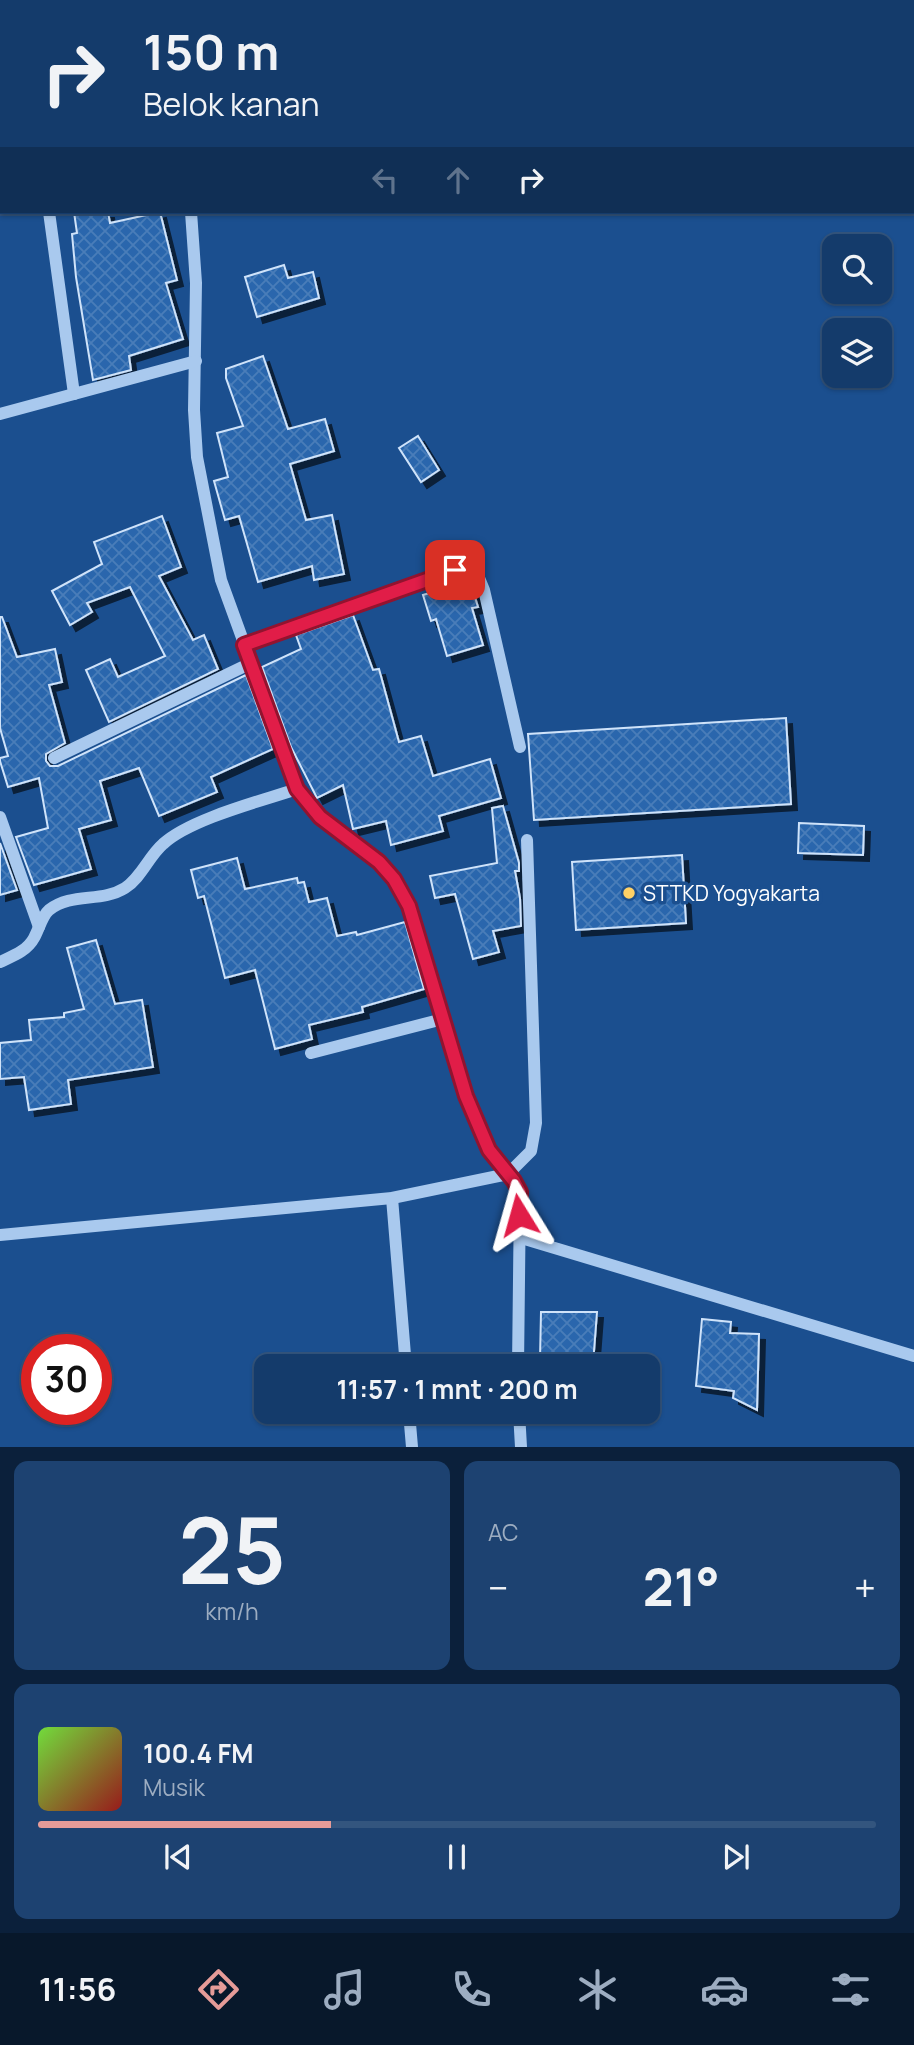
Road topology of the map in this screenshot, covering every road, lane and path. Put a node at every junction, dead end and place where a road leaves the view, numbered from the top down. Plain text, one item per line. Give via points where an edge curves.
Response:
1 (49, 214) edge
2 (191, 214) edge
3 (196, 361) junction
4 (74, 394) junction
5 (0, 414) edge
6 (244, 645) junction
7 (251, 663) junction
8 (520, 747) dead end
9 (54, 758) dead end
10 (297, 789) junction
11 (0, 817) edge
12 (527, 840) dead end
13 (39, 927) junction
14 (0, 962) edge
15 (443, 1019) junction
16 (311, 1053) dead end
17 (509, 1174) junction
18 (392, 1198) junction
19 (0, 1235) edge
20 (518, 1237) junction
21 (405, 1354) edge
22 (518, 1354) edge
23 (914, 1356) edge
24 (410, 1424) edge
25 (520, 1424) edge
26 (412, 1447) edge
27 (521, 1447) edge

1 - 4 street
2 - 3 street
3 - 4 street
3 - 6 street via 197,457 221,580
4 - 5 street
6 - 7 street
6 - 8 street via 465,568 477,573 484,590
7 - 9 street
7 - 10 street
10 - 13 street via 197,824 164,843 127,887 106,896 69,899 47,912
10 - 15 street via 320,817 394,879 409,906
11 - 13 street
12 - 17 street via 536,1123 531,1151
13 - 14 street via 23,951
15 - 16 street
15 - 17 street via 478,1128
17 - 18 street
17 - 20 street via 520,1192
18 - 19 street
18 - 21 street
20 - 22 street
20 - 23 street
24 - 26 street
25 - 27 street

